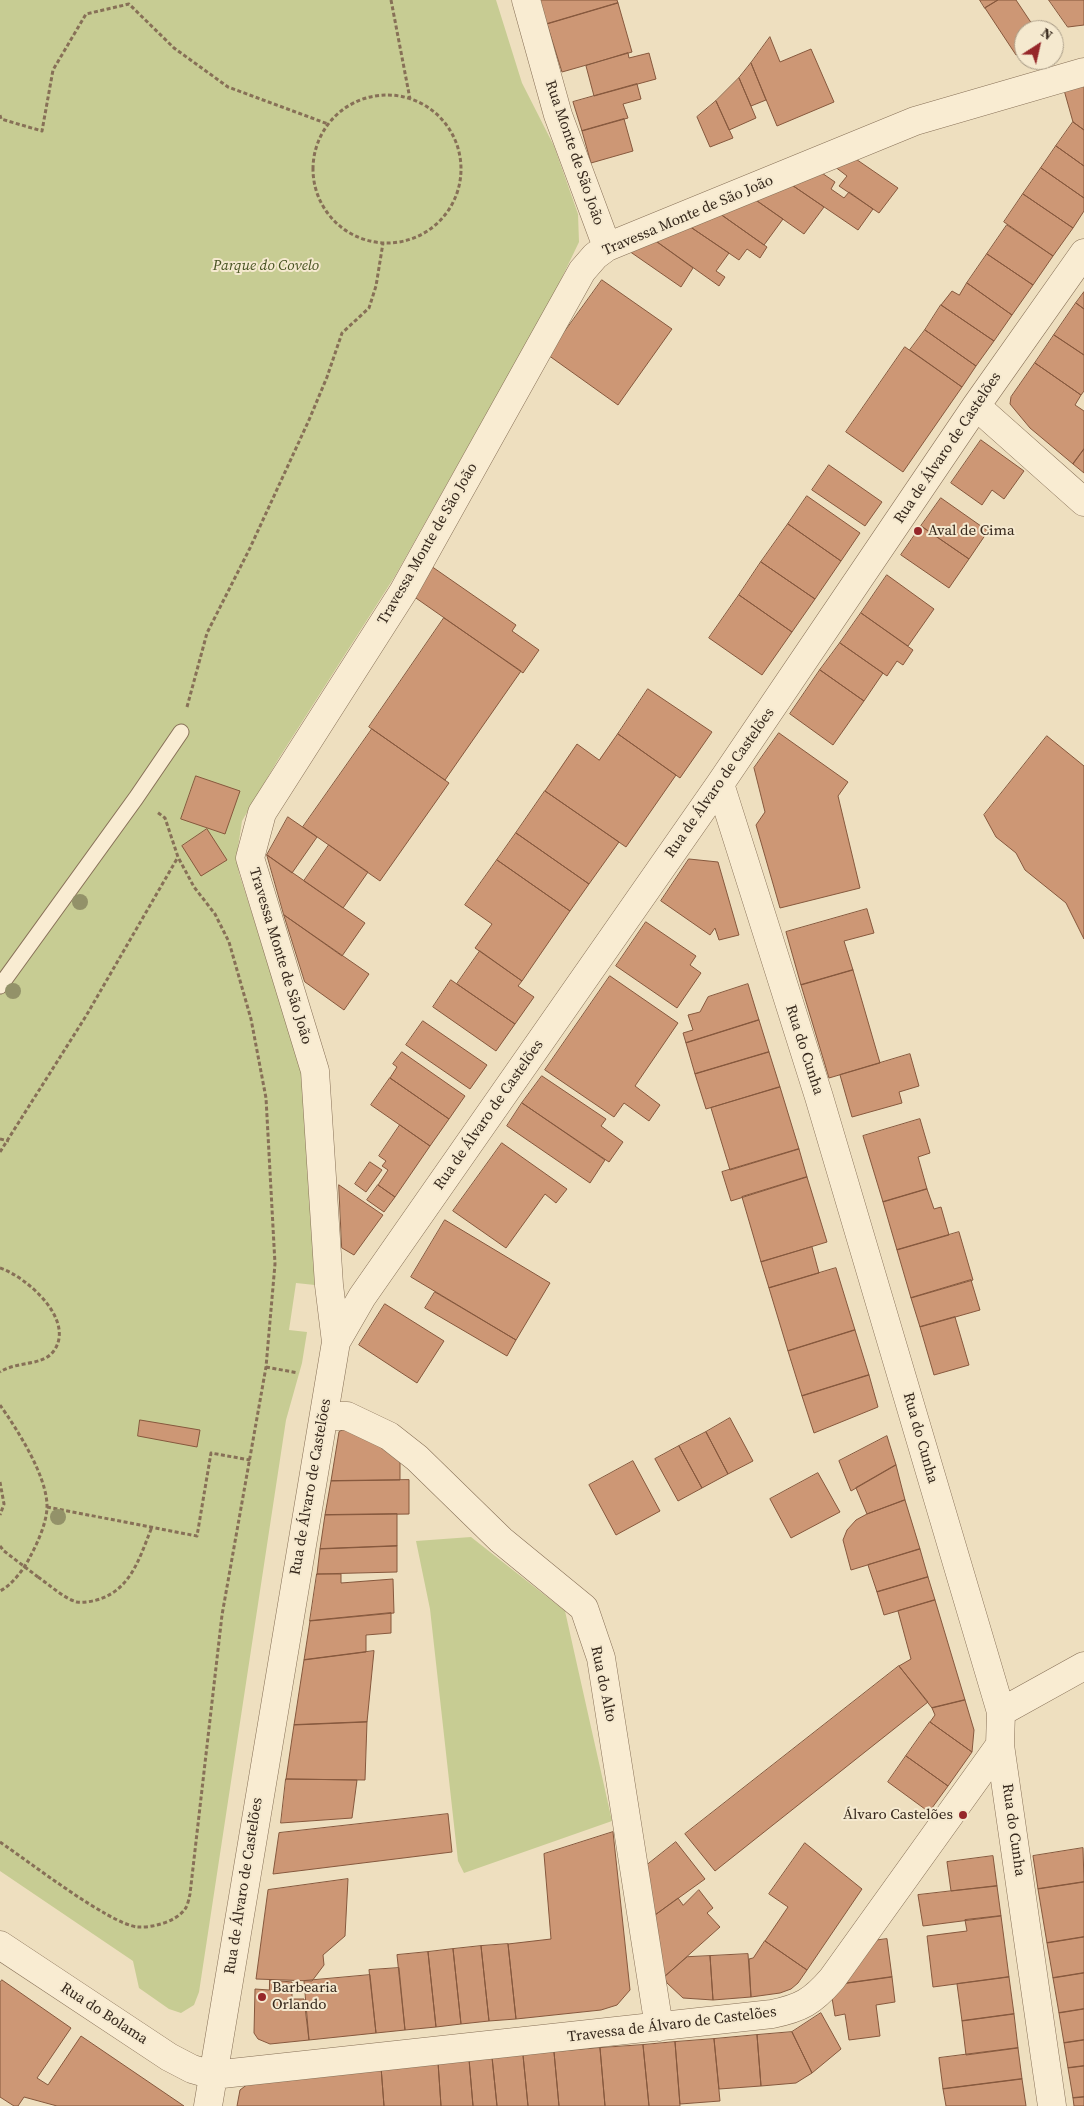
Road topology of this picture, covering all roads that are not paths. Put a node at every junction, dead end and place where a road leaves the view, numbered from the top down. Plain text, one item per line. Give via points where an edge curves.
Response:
1 (526, 0) edge
2 (1084, 72) edge
3 (607, 247) junction
4 (1084, 253) edge
5 (976, 406) junction
6 (1084, 502) edge
7 (180, 732) road end
8 (720, 784) junction
9 (0, 986) edge
10 (336, 1342) junction
11 (324, 1416) junction
12 (1084, 1666) edge
13 (1001, 1712) junction
14 (1000, 1745) junction
15 (0, 1946) edge
16 (659, 2027) junction
17 (213, 2075) junction
18 (208, 2106) edge
19 (1052, 2106) edge

1 - 3 street, Rua Monte de São João via 558,116
2 - 3 street, Travessa Monte de São João via 915,121
3 - 10 street, Travessa Monte de São João via 582,271 403,592 262,813 250,858 315,1071 329,1285
4 - 5 street, Rua de Álvaro de Castelões
5 - 6 street
5 - 8 street, Rua de Álvaro de Castelões
7 - 9 lane
8 - 10 street, Rua de Álvaro de Castelões via 362,1297
8 - 13 street, Rua do Cunha via 819,1097
10 - 11 street, Rua de Álvaro de Castelões
11 - 16 street, Rua do Alto via 347,1416 389,1436 417,1458 501,1540 584,1608 601,1658
11 - 17 street, Rua de Álvaro de Castelões
12 - 13 street
13 - 14 street, Rua do Cunha
14 - 16 street, Travessa de Álvaro de Castelões via 832,1980 815,1999 797,2009 772,2014
14 - 19 street, Rua do Cunha
15 - 17 street, Rua do Bolama via 169,2057
16 - 17 street, Travessa de Álvaro de Castelões
17 - 18 street, Rua de Álvaro de Castelões

